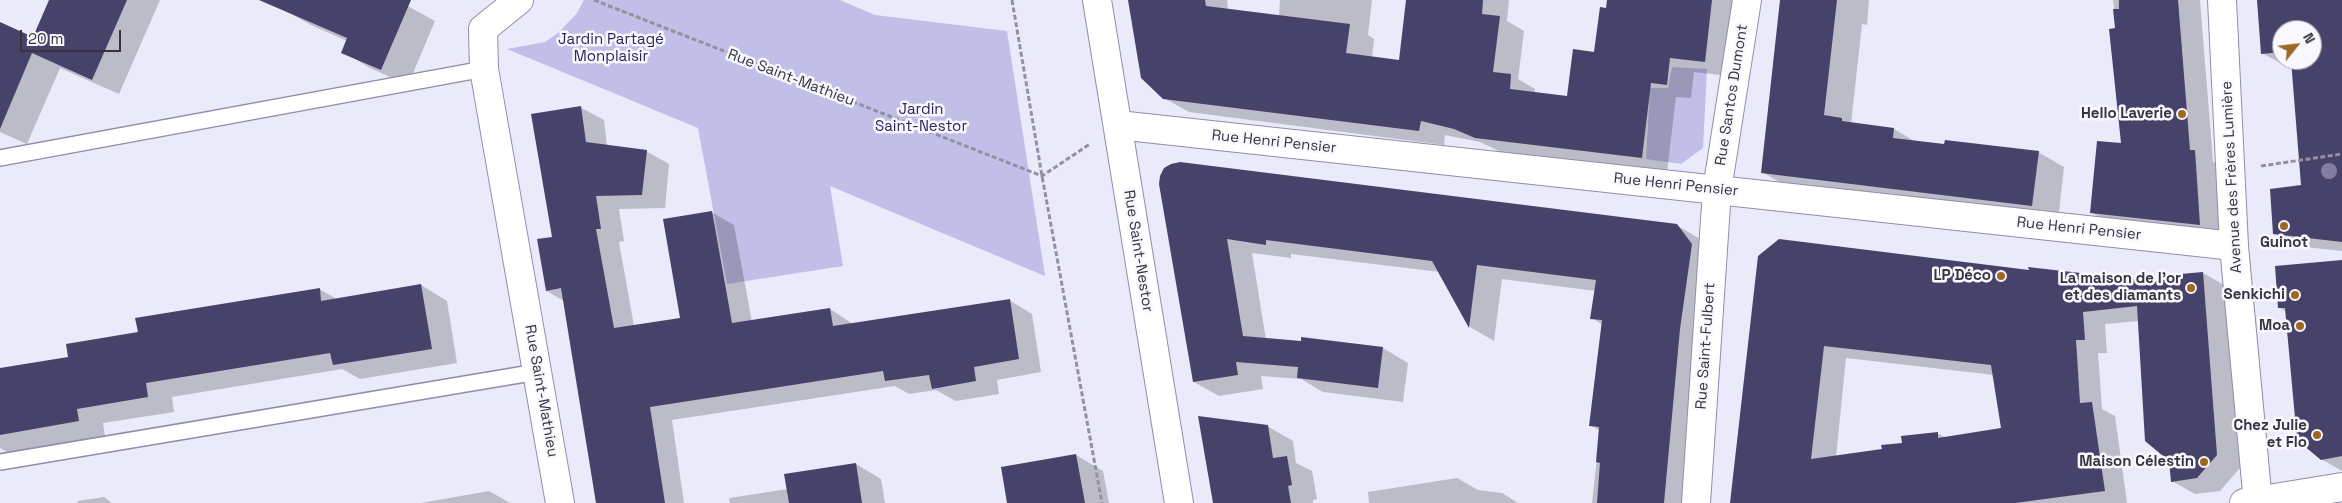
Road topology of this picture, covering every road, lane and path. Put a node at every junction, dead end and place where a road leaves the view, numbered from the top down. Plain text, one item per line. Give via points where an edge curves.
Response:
1 (519, 0) edge
2 (594, 0) edge
3 (1012, 0) edge
4 (1098, 0) edge
5 (1747, 0) edge
6 (2222, 0) edge
7 (484, 69) junction
8 (1118, 125) junction
9 (2342, 154) edge
10 (0, 158) edge
11 (2257, 167) dead end
12 (1042, 176) junction
13 (1717, 190) junction
14 (2234, 246) junction
15 (537, 372) junction
16 (0, 462) edge
17 (2342, 487) edge
18 (2253, 502) edge
19 (560, 503) edge
20 (1102, 503) edge
21 (1179, 503) edge
22 (1696, 503) edge

1 - 7 street, Rue Saint-Mathieu via 483,29
2 - 12 path, Rue Saint-Mathieu
3 - 12 path
4 - 8 street, Rue Saint-Nestor
5 - 13 street, Rue Santos Dumont
6 - 14 street, Avenue des Frères Lumière
7 - 10 lane
7 - 15 street, Rue Saint-Mathieu
8 - 12 path
8 - 13 street, Rue Henri Pensier
8 - 21 street, Rue Saint-Nestor
9 - 11 path
12 - 20 path
13 - 14 street, Rue Henri Pensier
13 - 22 street, Rue Saint-Fulbert
14 - 18 street, Avenue des Frères Lumière
15 - 16 lane
15 - 19 street, Rue Saint-Mathieu
17 - 18 street

